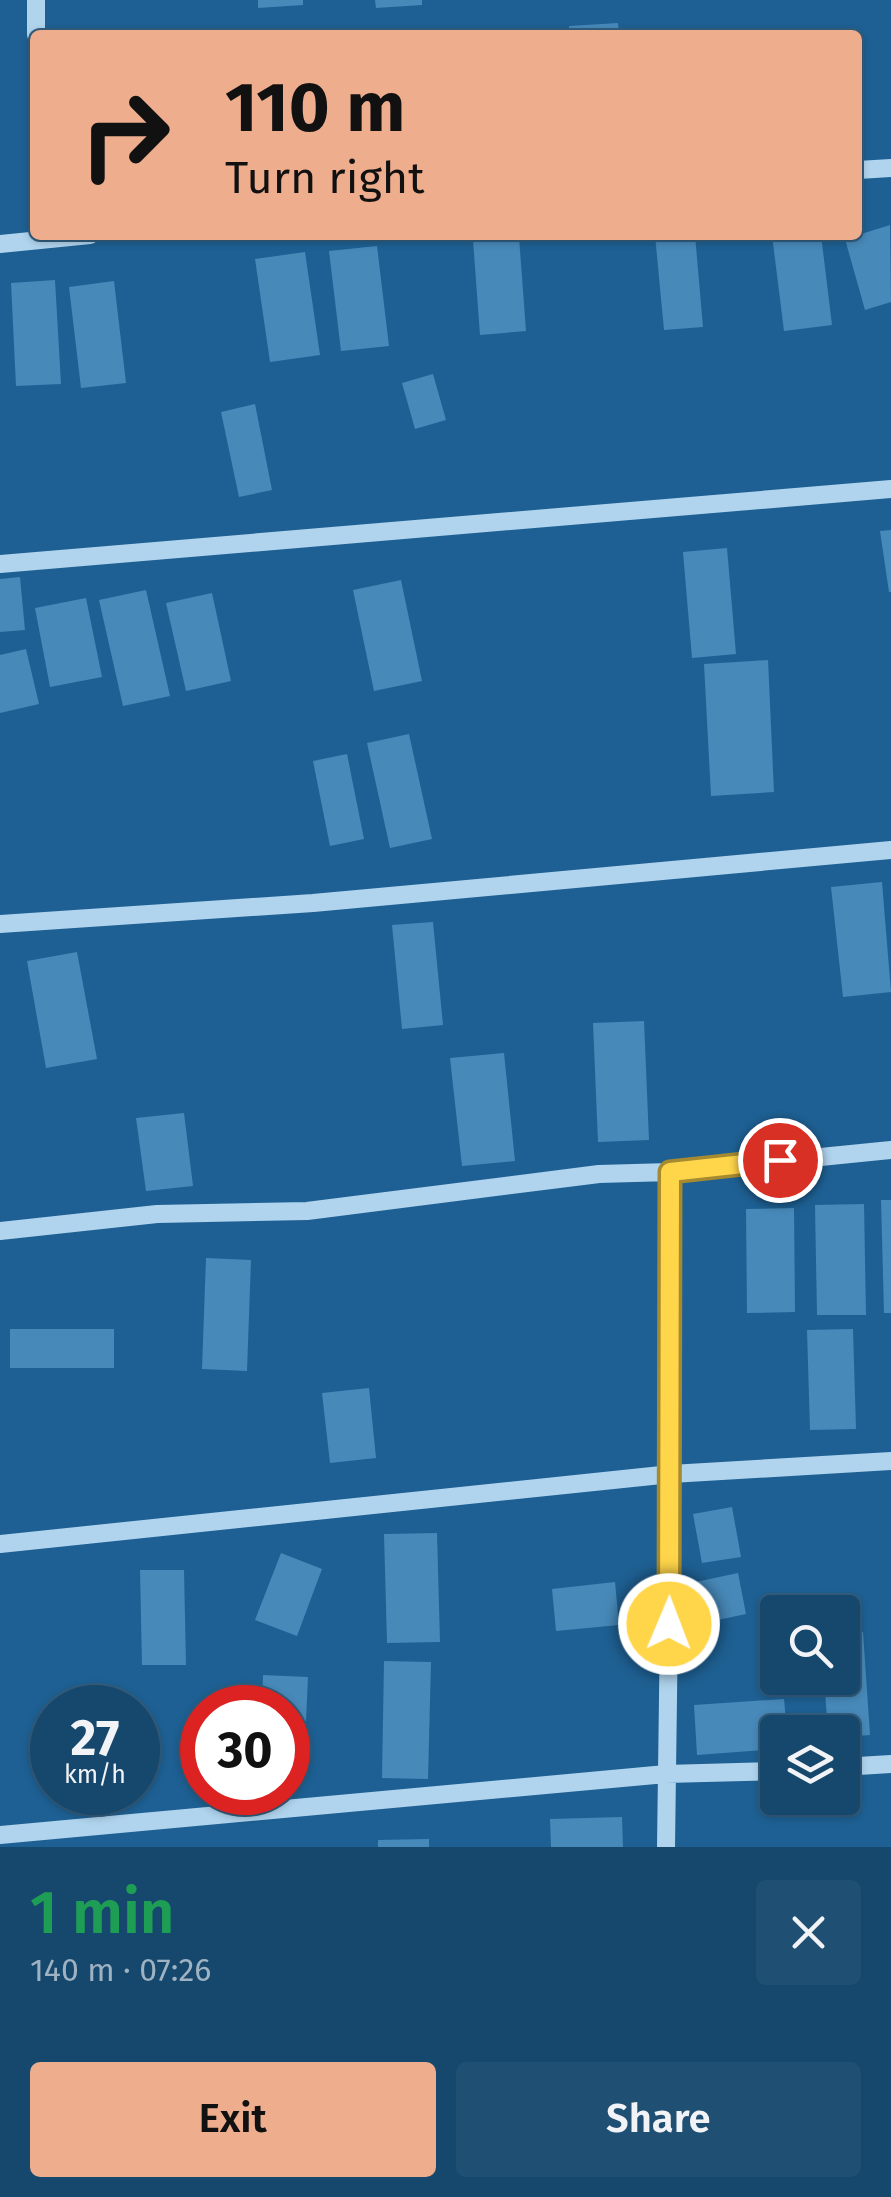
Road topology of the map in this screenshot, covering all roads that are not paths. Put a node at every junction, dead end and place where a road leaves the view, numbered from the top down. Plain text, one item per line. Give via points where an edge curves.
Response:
1 (36, 0) edge
2 (36, 30) edge
3 (891, 168) edge
4 (862, 170) edge
5 (30, 239) edge
6 (0, 244) edge
7 (891, 489) edge
8 (0, 564) edge
9 (891, 850) edge
10 (0, 924) edge
11 (891, 1150) edge
12 (670, 1172) junction
13 (0, 1231) edge
14 (891, 1461) edge
15 (671, 1474) junction
16 (0, 1544) edge
17 (891, 1764) edge
18 (860, 1766) edge
19 (760, 1771) edge
20 (666, 1774) junction
21 (0, 1835) edge
22 (666, 1847) edge

1 - 2 street
3 - 4 street
5 - 6 street
7 - 8 street
9 - 10 street
11 - 12 street
12 - 13 street via 599,1174 307,1211 157,1214
12 - 15 street
14 - 15 street
15 - 16 street
15 - 20 street
17 - 18 street
19 - 20 street
20 - 21 street
20 - 22 street

